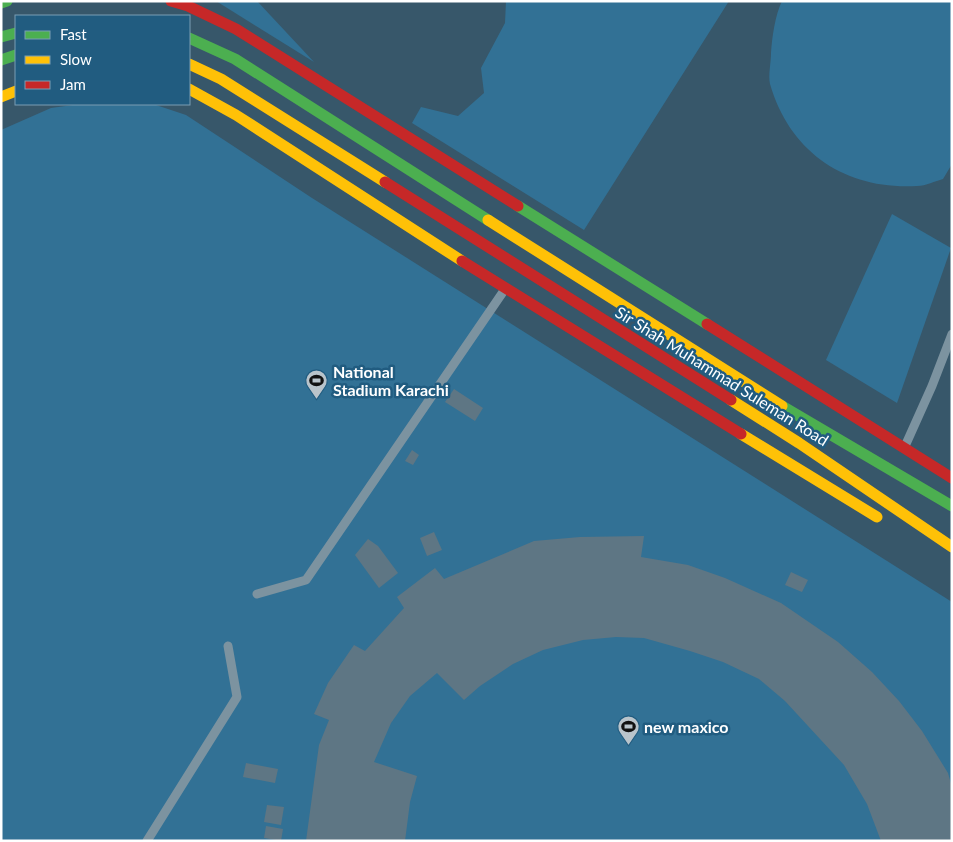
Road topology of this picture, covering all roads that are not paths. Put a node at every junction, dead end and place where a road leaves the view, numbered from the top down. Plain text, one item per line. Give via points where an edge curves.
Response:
1 (7, 1) edge
2 (171, 1) edge
3 (196, 1) edge
4 (1, 3) edge
5 (226, 25) junction
6 (15, 33) edge
7 (1, 37) edge
8 (190, 38) edge
9 (15, 55) edge
10 (1, 60) edge
11 (190, 64) edge
12 (190, 90) edge
13 (15, 91) edge
14 (1, 96) edge
15 (505, 289) junction
16 (952, 334) edge
17 (949, 352) edge
18 (904, 449) junction
19 (952, 478) edge
20 (952, 506) edge
21 (884, 521) dead end
22 (952, 547) edge
23 (257, 594) dead end
24 (228, 646) dead end
25 (147, 841) edge

1 - 4 highway
2 - 5 highway
3 - 5 highway
5 - 18 highway
6 - 7 highway
8 - 20 highway, Sir Shah Muhammad Suleman Road via 235,59 484,220 811,424
9 - 10 highway
11 - 22 highway, Sir Shah Muhammad Suleman Road via 220,79 799,443
12 - 15 highway via 236,115
13 - 14 highway
15 - 21 highway
15 - 23 lane via 306,580
16 - 17 lane
17 - 18 lane
18 - 19 highway
24 - 25 lane via 237,697

